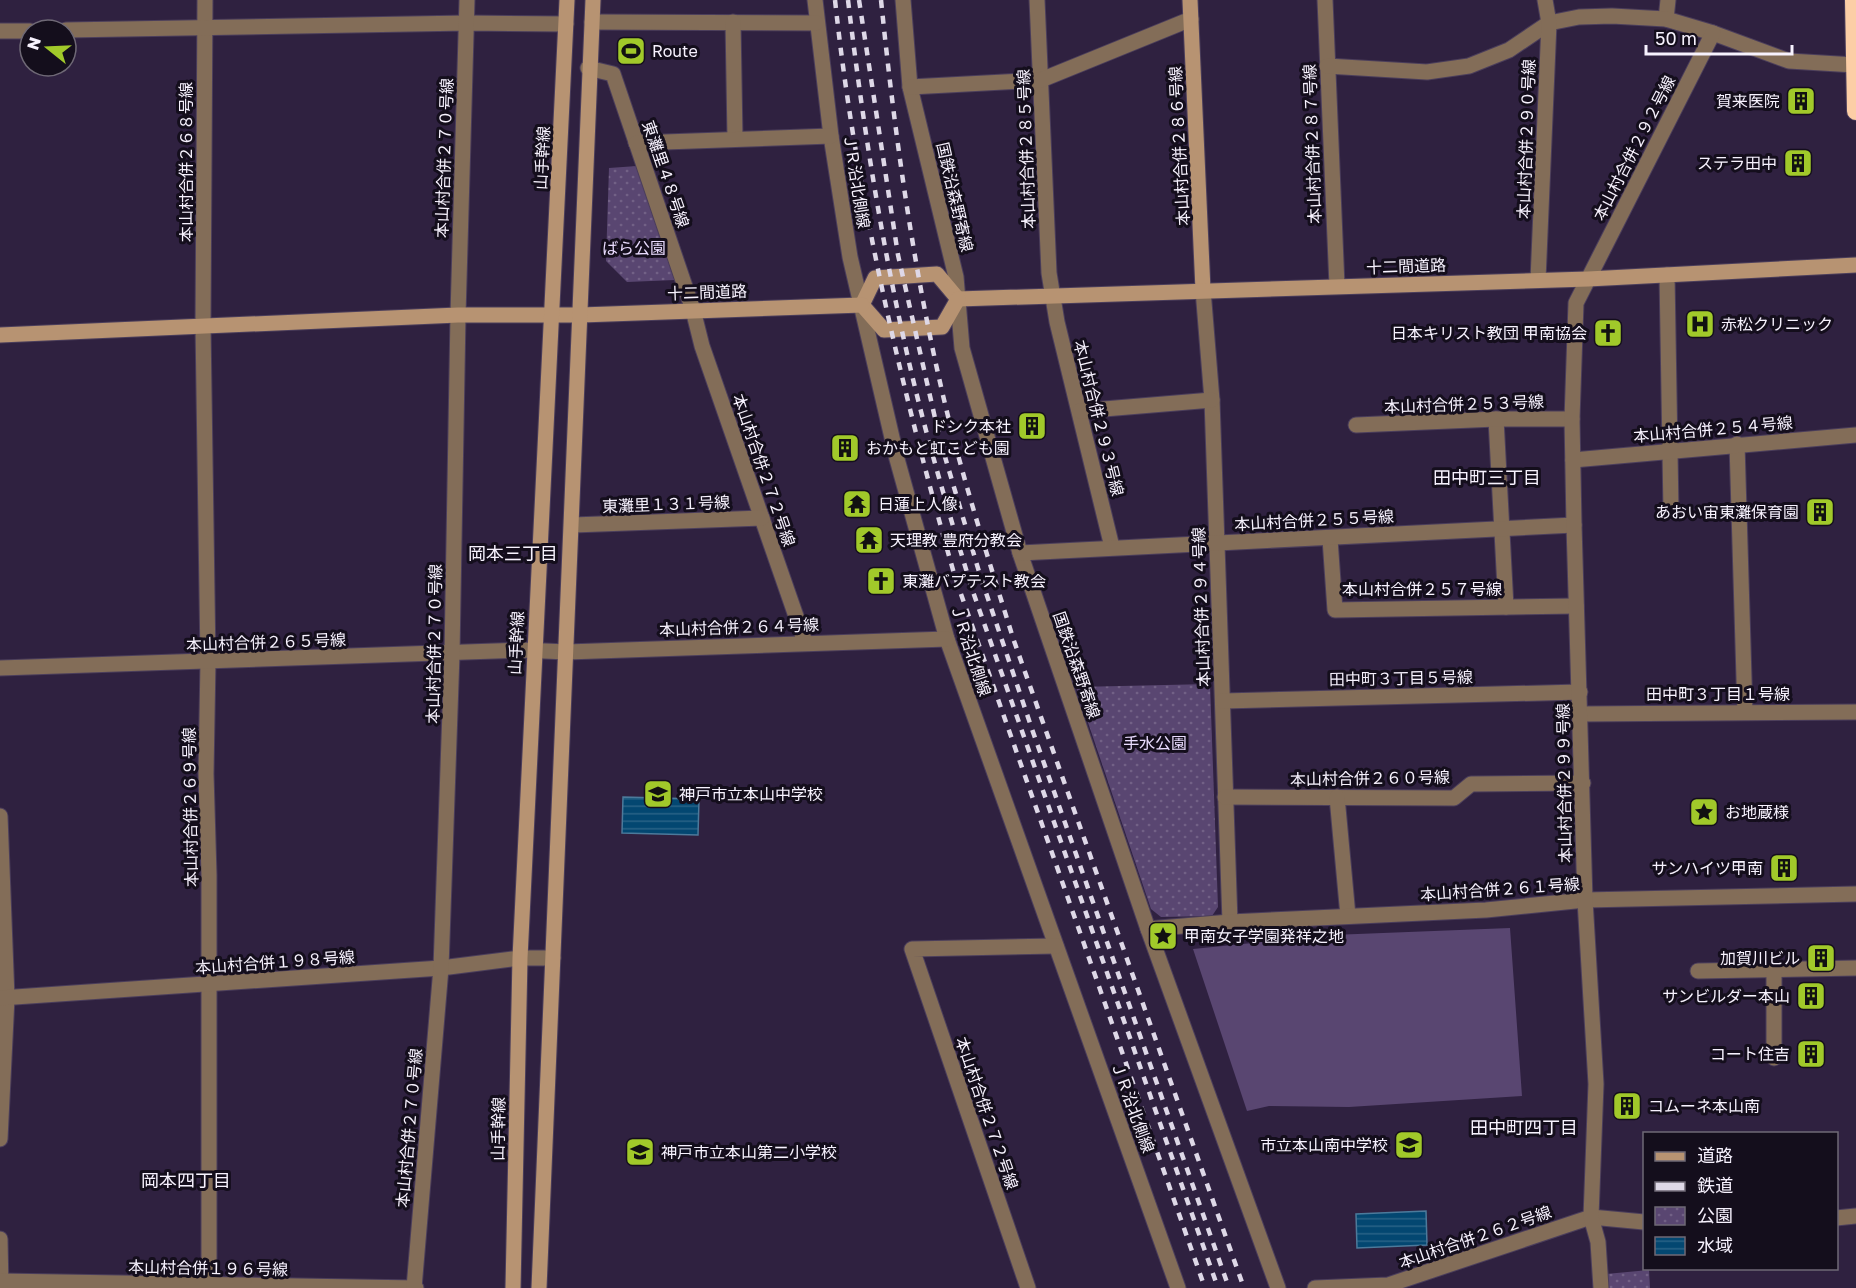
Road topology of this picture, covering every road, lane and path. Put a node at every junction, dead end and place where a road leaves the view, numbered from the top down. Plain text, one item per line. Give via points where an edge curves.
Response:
1 (205, 0) edge
2 (467, 0) edge
3 (567, 0) edge
4 (593, 0) edge
5 (815, 0) edge
6 (903, 0) edge
7 (1037, 0) edge
8 (1190, 0) edge
9 (1324, 0) edge
10 (1545, 0) edge
11 (1668, 0) edge
12 (1854, 0) edge
13 (1191, 19) junction
14 (1666, 19) junction
15 (592, 22) junction
16 (733, 22) junction
17 (466, 23) junction
18 (816, 23) junction
19 (1549, 23) junction
20 (566, 24) junction
21 (205, 29) junction
22 (78, 30) edge
23 (0, 31) edge
24 (18, 31) edge
25 (1713, 33) junction
26 (1855, 65) edge
27 (1327, 66) junction
28 (588, 68) junction
29 (1041, 80) junction
30 (910, 87) junction
31 (1856, 111) edge
32 (831, 136) junction
33 (735, 138) junction
34 (636, 143) junction
35 (1856, 265) edge
36 (1667, 275) junction
37 (1588, 279) junction
38 (1538, 280) junction
39 (1337, 286) junction
40 (1203, 290) junction
41 (1053, 297) junction
42 (958, 299) junction
43 (862, 305) junction
44 (693, 310) junction
45 (458, 315) junction
46 (581, 315) junction
47 (553, 316) junction
48 (203, 325) junction
49 (0, 335) edge
50 (1212, 400) junction
51 (1080, 411) junction
52 (1496, 419) junction
53 (1572, 419) junction
54 (1356, 425) dead end
55 (1856, 435) edge
56 (1737, 444) junction
57 (1670, 450) junction
58 (1573, 460) junction
59 (1671, 511) dead end
60 (762, 518) junction
61 (573, 525) junction
62 (1574, 525) junction
63 (1501, 529) junction
64 (1329, 539) junction
65 (1217, 543) junction
66 (1112, 547) junction
67 (1020, 553) junction
68 (1576, 606) junction
69 (1506, 607) junction
70 (946, 639) junction
71 (805, 642) junction
72 (533, 650) junction
73 (567, 652) junction
74 (452, 654) junction
75 (208, 661) junction
76 (0, 668) edge
77 (1580, 692) junction
78 (1223, 700) junction
79 (1745, 712) junction
80 (1856, 712) edge
81 (1581, 714) junction
82 (1583, 783) junction
83 (1226, 797) junction
84 (1337, 797) junction
85 (0, 816) edge
86 (1856, 894) edge
87 (1585, 900) junction
88 (1348, 916) junction
89 (1230, 922) junction
90 (1148, 929) junction
91 (1056, 946) junction
92 (520, 958) junction
93 (553, 958) junction
94 (441, 968) junction
95 (1856, 968) edge
96 (1698, 970) dead end
97 (1774, 970) junction
98 (207, 985) junction
99 (4, 998) edge
100 (1774, 1059) dead end
101 (0, 1139) edge
102 (1856, 1216) edge
103 (1591, 1217) junction
104 (1838, 1218) edge
105 (1643, 1222) edge
106 (0, 1239) edge
107 (1, 1284) edge
108 (209, 1287) edge
109 (415, 1288) edge
110 (513, 1288) edge
111 (539, 1288) edge
112 (1028, 1288) edge
113 (1178, 1288) edge
114 (1278, 1288) edge
115 (1315, 1288) edge
116 (1601, 1288) edge

1 - 21 street, 本山村合併２６８号線
2 - 17 street, 本山村合併２７０号線
3 - 20 street, 山手幹線
4 - 15 street
5 - 18 street, ＪＲ沿北側線
6 - 30 street, 国鉄沿森野寄線
7 - 29 street, 本山村合併２８５号線
8 - 13 street, 本山村合併２８６号線
9 - 27 street, 本山村合併２８７号線
10 - 19 street, 本山村合併２９０号線
11 - 14 street
12 - 26 highway
13 - 29 street
13 - 40 street, 本山村合併２８６号線
14 - 19 street via 1579,17
14 - 25 street
15 - 16 street
15 - 28 street
16 - 18 street
16 - 33 street
17 - 20 street
17 - 21 street
17 - 45 street, 本山村合併２７０号線
18 - 32 street, ＪＲ沿北側線
19 - 27 street via 1509,50 1469,66 1427,72
19 - 38 street, 本山村合併２９０号線
20 - 47 street, 山手幹線
21 - 22 street
21 - 48 street, 本山村合併２６８号線
23 - 24 street
25 - 26 street via 1789,61
25 - 37 street, 本山村合併２９２号線
26 - 31 highway
27 - 39 street, 本山村合併２８７号線
28 - 34 street, 東灘里４８号線 via 613,75
28 - 46 street
29 - 30 street
29 - 41 street, 本山村合併２８５号線
30 - 42 street, 国鉄沿森野寄線
32 - 33 street
32 - 43 street, ＪＲ沿北側線 via 850,257
33 - 34 street
34 - 44 street, 東灘里４８号線
35 - 36 street, 十二間道路
36 - 37 street, 十二間道路
36 - 57 street
37 - 38 street, 十二間道路
37 - 53 street, 本山村合併２９９号線 via 1576,303
38 - 39 street, 十二間道路
39 - 40 street, 十二間道路
40 - 41 street, 十二間道路
40 - 50 street, 本山村合併２９４号線
41 - 42 street, 十二間道路
41 - 51 street, 本山村合併２９３号線
42 - 43 street via 942,327 884,330
42 - 43 street via 937,274 875,278
42 - 67 street, 国鉄沿森野寄線 via 962,348
43 - 44 street, 十二間道路
43 - 70 street, ＪＲ沿北側線 via 897,459
44 - 46 street, 十二間道路
44 - 60 street, 本山村合併２７２号線
45 - 47 street, 十二間道路
45 - 48 street, 十二間道路
45 - 74 street, 本山村合併２７０号線
46 - 47 street, 十二間道路
46 - 61 street
47 - 72 street, 山手幹線
48 - 49 street, 十二間道路
48 - 75 street, 本山村合併２６９号線
50 - 51 street
50 - 65 street, 本山村合併２９４号線
51 - 66 street, 本山村合併２９３号線
52 - 53 street, 本山村合併２５３号線
52 - 54 street, 本山村合併２５３号線
52 - 63 street
53 - 58 street, 本山村合併２９９号線
55 - 56 street, 本山村合併２５４号線
56 - 57 street, 本山村合併２５４号線
56 - 79 street
57 - 58 street, 本山村合併２５４号線
57 - 59 street
58 - 62 street, 本山村合併２９９号線
60 - 61 street, 東灘里１３１号線
60 - 71 street, 本山村合併２７２号線
61 - 73 street
62 - 63 street, 本山村合併２５５号線
62 - 68 street, 本山村合併２９９号線
63 - 64 street, 本山村合併２５５号線
63 - 69 street
64 - 65 street, 本山村合併２５５号線
64 - 69 street, 本山村合併２５７号線 via 1335,610
65 - 66 street, 本山村合併２５５号線
65 - 78 street, 本山村合併２９４号線
66 - 67 street, 本山村合併２５５号線
67 - 90 street, 国鉄沿森野寄線
68 - 69 street, 本山村合併２５７号線
68 - 77 street, 本山村合併２９９号線
70 - 71 street, 本山村合併２６４号線
70 - 91 street, ＪＲ沿北側線
71 - 73 street, 本山村合併２６４号線
72 - 73 street, 本山村合併２６４号線
72 - 74 street, 本山村合併２６５号線
72 - 92 street, 山手幹線
73 - 93 street
74 - 75 street, 本山村合併２６５号線
74 - 94 street, 本山村合併２７０号線
75 - 76 street, 本山村合併２６５号線
75 - 98 street, 本山村合併２６９号線
77 - 78 street, 田中町３丁目５号線
77 - 81 street, 本山村合併２９９号線
78 - 83 street, 本山村合併２９４号線
79 - 80 street, 田中町３丁目１号線
79 - 81 street, 田中町３丁目１号線
81 - 82 street, 本山村合併２９９号線
82 - 84 street, 本山村合併２６０号線 via 1471,784 1454,798
82 - 87 street, 本山村合併２９９号線
83 - 84 street, 本山村合併２６０号線
83 - 89 street, 本山村合併２９４号線
84 - 88 street
85 - 99 street
86 - 87 street, 本山村合併２６１号線
87 - 88 street, 本山村合併２６１号線 via 1486,910
87 - 103 street, 本山村合併２９９号線 via 1596,1084
88 - 89 street, 本山村合併２６１号線
89 - 90 street, 本山村合併２６１号線
90 - 114 street, 国鉄沿森野寄線
91 - 112 street, 本山村合併２７２号線 via 912,949
91 - 113 street, ＪＲ沿北側線
92 - 93 street, 本山村合併１９８号線
92 - 94 street, 本山村合併１９８号線
92 - 110 street, 山手幹線
93 - 111 street
94 - 98 street, 本山村合併１９８号線
94 - 109 street, 本山村合併２７０号線
95 - 97 street
96 - 97 street
97 - 100 street
98 - 99 street, 本山村合併１９８号線
98 - 108 street, 本山村合併２６９号線
99 - 101 street
102 - 104 street
103 - 105 street, 本山村合併２６２号線
103 - 115 street, 本山村合併２６２号線 via 1388,1285
103 - 116 street, 本山村合併２９９号線 via 1598,1242
106 - 107 street
107 - 108 street, 本山村合併１９６号線
108 - 109 street, 本山村合併１９６号線

